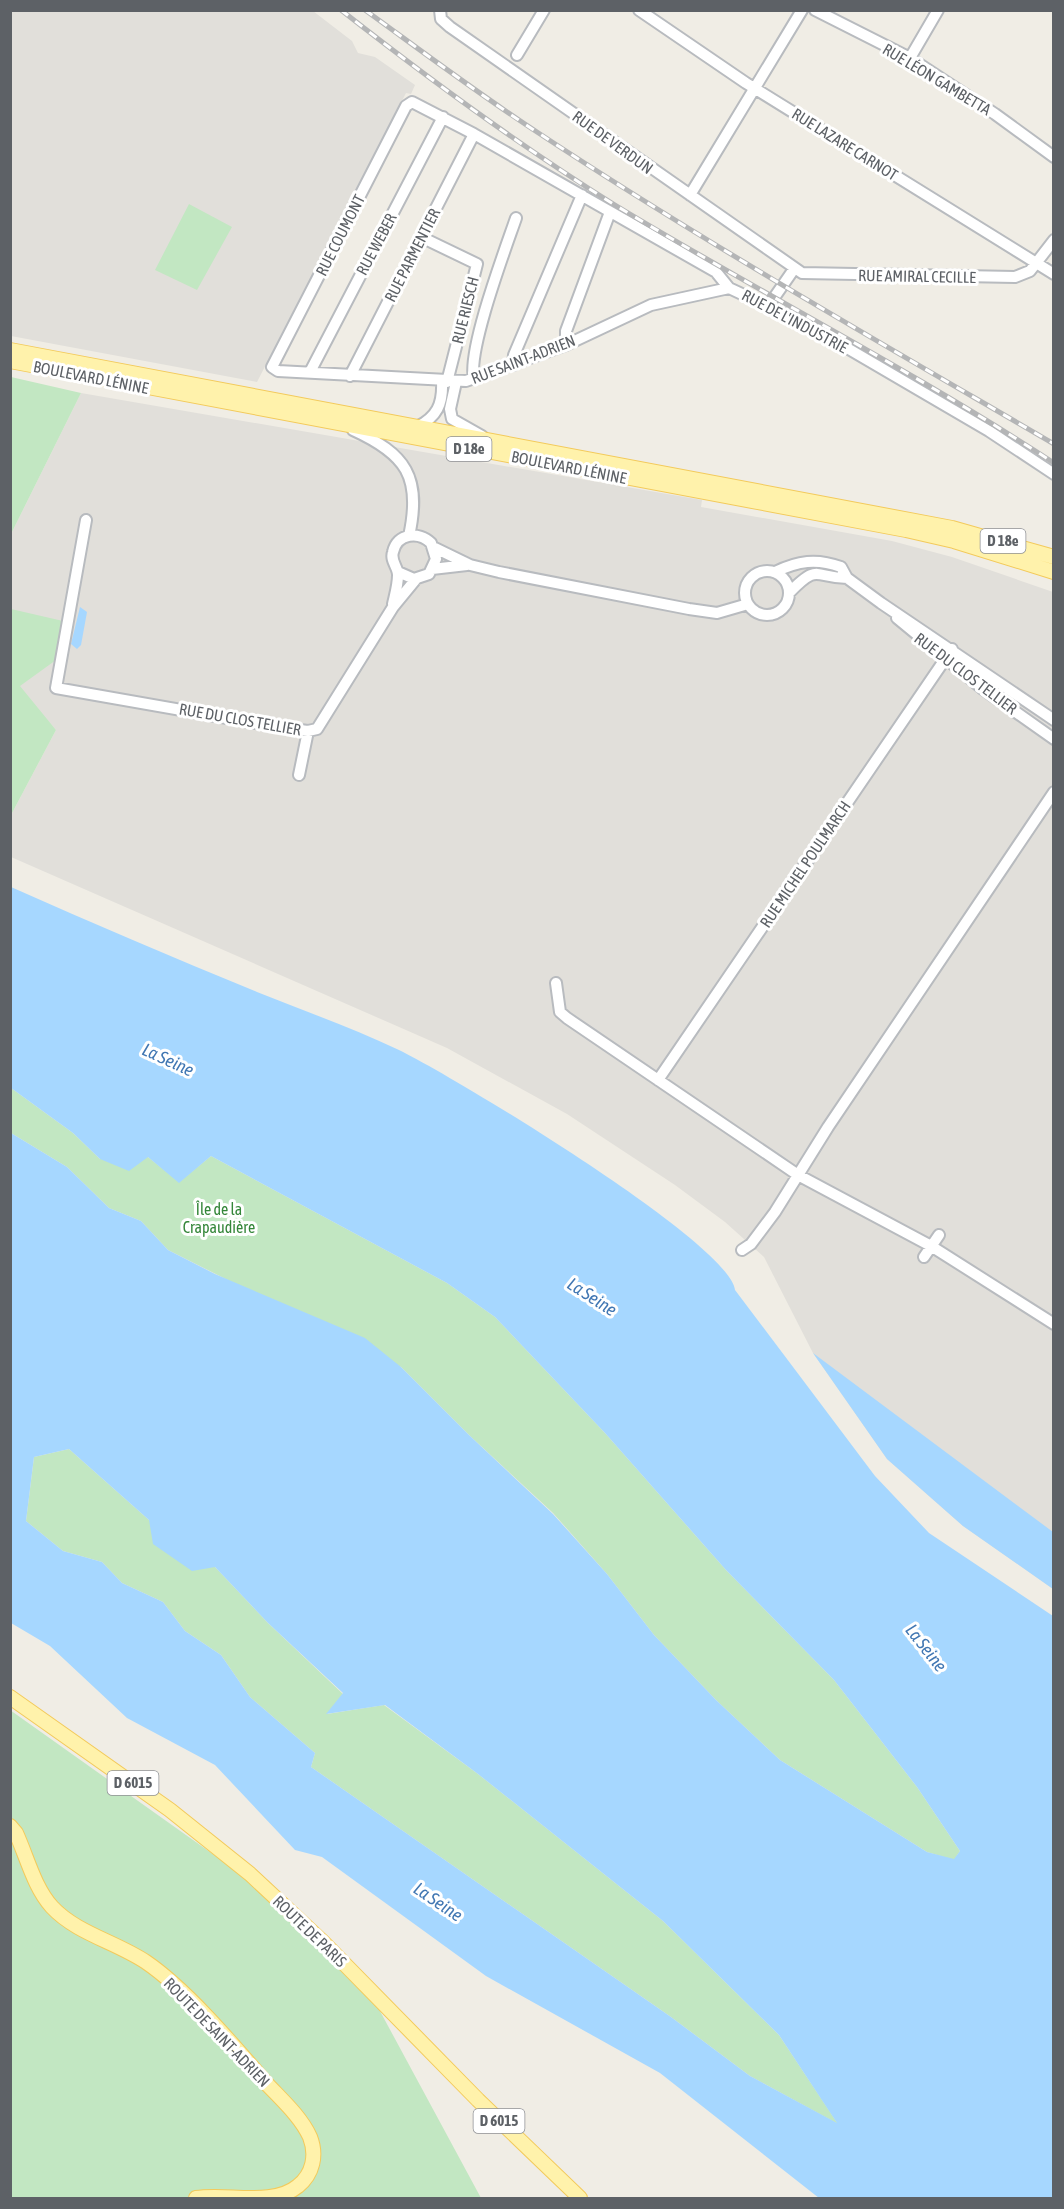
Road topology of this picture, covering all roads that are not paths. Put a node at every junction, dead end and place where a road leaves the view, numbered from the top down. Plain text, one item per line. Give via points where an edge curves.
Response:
1 (440, 10) edge
2 (544, 10) edge
3 (639, 10) edge
4 (802, 10) edge
5 (815, 10) edge
6 (938, 10) edge
7 (517, 56) dead end
8 (910, 58) junction
9 (756, 89) junction
10 (410, 102) joint
11 (443, 117) junction
12 (474, 134) junction
13 (1053, 157) edge
14 (582, 195) junction
15 (690, 195) junction
16 (610, 212) junction
17 (516, 218) dead end
18 (421, 237) junction
19 (1053, 240) edge
20 (1037, 263) junction
21 (794, 269) junction
22 (1053, 274) edge
23 (729, 288) junction
24 (769, 304) junction
25 (566, 345) junction
26 (10, 350) edge
27 (10, 362) edge
28 (513, 365) junction
29 (273, 369) joint
30 (310, 372) junction
31 (350, 376) junction
32 (474, 380) junction
33 (448, 382) junction
34 (345, 426) junction
35 (417, 427) junction
36 (493, 441) junction
37 (1053, 474) edge
38 (86, 520) dead end
39 (409, 536) junction
40 (435, 548) junction
41 (1053, 557) edge
42 (470, 565) junction
43 (432, 569) junction
44 (398, 572) junction
45 (775, 572) junction
46 (1053, 572) edge
47 (847, 578) junction
48 (416, 579) junction
49 (789, 593) junction
50 (881, 603) junction
51 (748, 604) junction
52 (393, 607) junction
53 (952, 649) junction
54 (945, 659) junction
55 (1053, 720) edge
56 (308, 731) junction
57 (1053, 739) edge
58 (299, 775) dead end
59 (1053, 792) edge
60 (556, 983) dead end
61 (658, 1080) junction
62 (798, 1175) junction
63 (939, 1235) dead end
64 (931, 1246) junction
65 (742, 1250) dead end
66 (924, 1257) dead end
67 (1053, 1324) edge
68 (10, 1697) edge
69 (10, 1826) edge
70 (196, 2199) edge
71 (580, 2199) edge

1 - 15 street, RUE DE VERDUN via 441,20 450,27
2 - 7 street
3 - 9 street, RUE LAZARE CARNOT
4 - 9 street
5 - 8 street, RUE LÉON GAMBETTA
6 - 8 street
8 - 13 street, RUE LÉON GAMBETTA
9 - 15 street
9 - 20 street, RUE LAZARE CARNOT
10 - 11 street, RUE DE L'INDUSTRIE
10 - 29 street, RUE COUMONT
11 - 12 street, RUE DE L'INDUSTRIE
11 - 30 street, RUE WEBER
12 - 14 street, RUE DE L'INDUSTRIE
12 - 18 street, RUE PARMENTIER
14 - 16 street, RUE DE L'INDUSTRIE
14 - 28 street via 513,355
15 - 21 street, RUE DE VERDUN
16 - 23 street, RUE DE L'INDUSTRIE via 716,272
16 - 25 street via 566,331
17 - 32 street via 472,362
18 - 31 street, RUE PARMENTIER
18 - 33 street, RUE RIESCH via 477,264
19 - 20 street
20 - 21 street, RUE AMIRAL CECILLE via 1015,277 802,273
20 - 22 street, RUE LAZARE CARNOT
21 - 24 street
23 - 24 street, RUE DE L'INDUSTRIE
23 - 25 street, RUE SAINT-ADRIEN via 651,305
24 - 37 street, RUE DE L'INDUSTRIE via 989,431
25 - 28 street, RUE SAINT-ADRIEN
26 - 35 main road, BOULEVARD LÉNINE / D 18e
27 - 34 main road, BOULEVARD LÉNINE / D 18e
28 - 32 street, RUE SAINT-ADRIEN
29 - 30 street, RUE SAINT-ADRIEN
30 - 31 street, RUE SAINT-ADRIEN
31 - 33 street, RUE SAINT-ADRIEN
32 - 33 street, RUE SAINT-ADRIEN
33 - 35 street via 435,415
33 - 36 street via 452,419
34 - 39 street via 384,445 407,468 414,492
34 - 46 main road, BOULEVARD LÉNINE / D 18e via 906,530
35 - 36 main road, BOULEVARD LÉNINE / D 18e
36 - 41 main road, BOULEVARD LÉNINE / D 18e via 952,528
38 - 56 street, RUE DU CLOS TELLIER via 56,688
39 - 40 street, RUE DU CLOS TELLIER via 421,536
39 - 44 street, RUE DU CLOS TELLIER via 399,541 393,551
40 - 42 street, RUE DU CLOS TELLIER
40 - 43 street
42 - 43 street, RUE DU CLOS TELLIER
42 - 51 street, RUE DU CLOS TELLIER via 717,613
43 - 48 street, RUE DU CLOS TELLIER
44 - 48 street
44 - 52 street, RUE DU CLOS TELLIER
45 - 47 street, RUE DU CLOS TELLIER via 810,560 841,567
45 - 49 street via 785,579
45 - 51 street, RUE DU CLOS TELLIER via 762,571 750,579 745,591
47 - 49 street, RUE DU CLOS TELLIER via 811,574
47 - 50 street, RUE DU CLOS TELLIER
48 - 52 street, RUE DU CLOS TELLIER
49 - 51 street, RUE DU CLOS TELLIER via 784,606 772,614 759,613
50 - 53 street, RUE DU CLOS TELLIER
50 - 54 street, RUE DU CLOS TELLIER
52 - 56 street, RUE DU CLOS TELLIER via 320,724
53 - 54 street, RUE MICHEL POULMARCH
53 - 55 street, RUE DU CLOS TELLIER
54 - 57 street, RUE DU CLOS TELLIER
54 - 61 street, RUE MICHEL POULMARCH
56 - 58 street
59 - 62 street
60 - 61 street via 562,1014
61 - 62 street
62 - 64 street
62 - 65 street via 759,1234
63 - 64 street
64 - 66 street
64 - 67 street
68 - 71 main road, ROUTE DE PARIS / D 6015 via 170,1810 250,1874
69 - 70 main road, ROUTE DE SAINT-ADRIEN via 39,1888 52,1906 68,1921 128,1951 166,1978 236,2048 310,2138 312,2168 296,2188 281,2196

